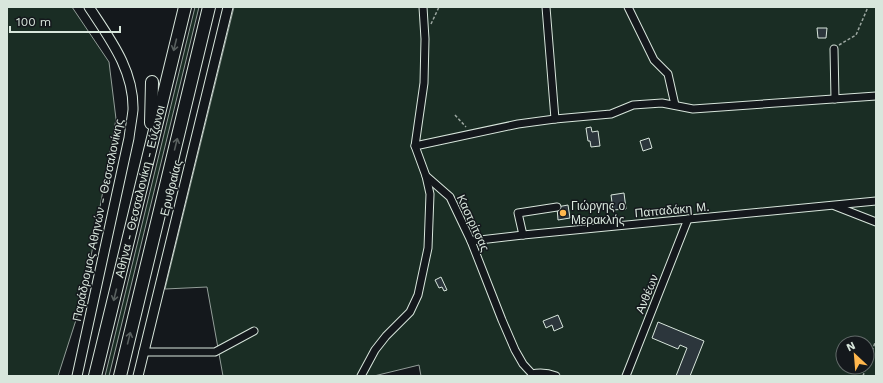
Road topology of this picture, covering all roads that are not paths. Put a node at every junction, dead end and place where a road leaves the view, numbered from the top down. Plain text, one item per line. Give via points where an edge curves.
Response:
1 (89, 7) edge
2 (185, 7) edge
3 (209, 7) edge
4 (228, 7) edge
5 (423, 7) edge
6 (546, 7) edge
7 (628, 7) edge
8 (834, 49) road end
9 (152, 82) dead end
10 (876, 96) edge
11 (835, 99) junction
12 (675, 105) junction
13 (555, 119) junction
14 (415, 146) junction
15 (150, 148) junction
16 (426, 176) junction
17 (876, 201) edge
18 (833, 205) junction
19 (557, 207) dead end
20 (688, 219) junction
21 (876, 222) edge
22 (523, 235) junction
23 (471, 241) junction
24 (254, 331) dead end
25 (144, 352) junction
26 (533, 375) edge
27 (77, 376) edge
28 (95, 376) edge
29 (120, 376) edge
30 (138, 376) edge
31 (361, 376) edge
32 (556, 376) edge
33 (626, 376) edge

1 - 27 main road, Παράδρομος Αθηνών - Θεσσαλονίκης via 122,59 131,88 133,109 129,138
2 -> 15 highway, Αθήνα - Θεσσαλονίκη - Εύζωνοι
29 -> 3 highway, Αθήνα - Θεσσαλονίκη - Εύζωνοι
4 - 25 main road, Ερυθραίας
5 - 14 street, Καστρίτσας via 424,83
6 - 13 street
7 - 12 street via 654,60 668,74
8 - 11 street
9 - 15 highway
10 - 11 street
11 - 12 street via 693,109
12 - 13 street via 633,105 611,114
13 - 14 street via 518,124
14 - 16 street, Καστρίτσας
15 -> 28 highway, Αθήνα - Θεσσαλονίκη - Εύζωνοι
16 - 23 street, Καστρίτσας via 450,197
16 - 31 street via 430,194 428,248 418,295 410,312 378,345
17 - 18 street, Παπαδάκη Μ.
18 - 20 street, Παπαδάκη Μ.
18 - 21 street
19 - 22 street via 518,213
20 - 22 street, Παπαδάκη Μ.
20 - 33 street, Ανθέων
22 - 23 street, Παπαδάκη Μ.
23 - 26 street, Καστρίτσας via 515,350
24 - 25 street via 215,352
25 - 30 main road, Ερυθραίας
26 - 32 street via 540,372

